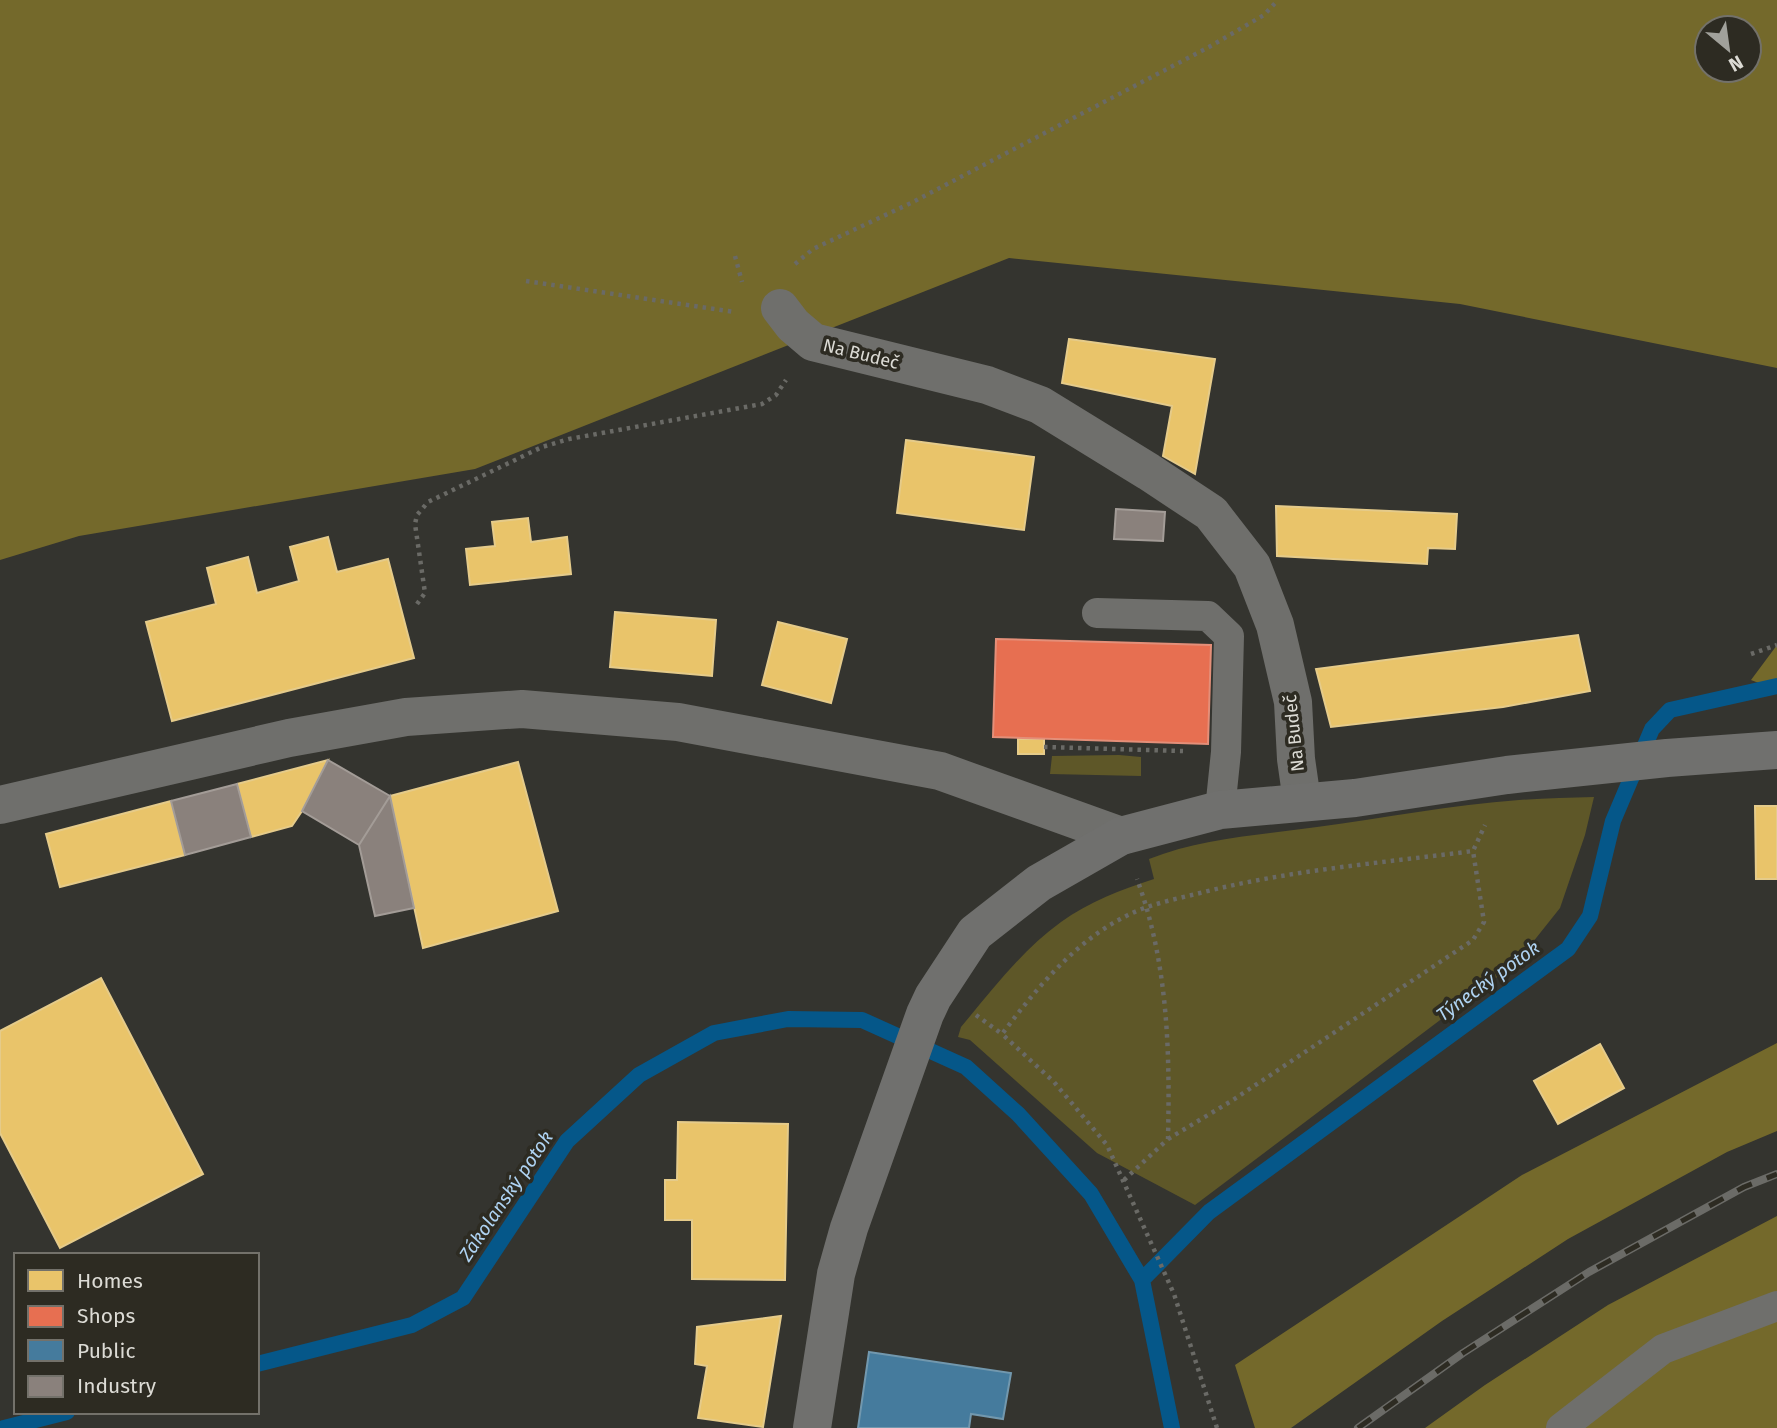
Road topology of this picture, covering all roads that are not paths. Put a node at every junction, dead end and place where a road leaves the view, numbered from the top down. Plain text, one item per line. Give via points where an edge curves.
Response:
1 (787, 316) road end
2 (1097, 613) dead end
3 (1777, 750) edge
4 (1302, 802) junction
5 (0, 805) edge
6 (1220, 810) junction
7 (1121, 835) junction
8 (1777, 1306) edge
9 (812, 1428) edge
10 (1561, 1428) edge

1 - 4 street, Na Budeč via 813,342 988,385 1040,405 1211,513 1252,566 1275,625 1293,702
2 - 6 lane via 1208,616 1229,636
3 - 4 main road via 1507,775
4 - 6 main road
5 - 7 street via 289,738 406,717 522,709 678,722 940,771
6 - 7 main road
7 - 9 main road via 1039,883 975,933 933,997 836,1274
8 - 10 lane via 1663,1349

